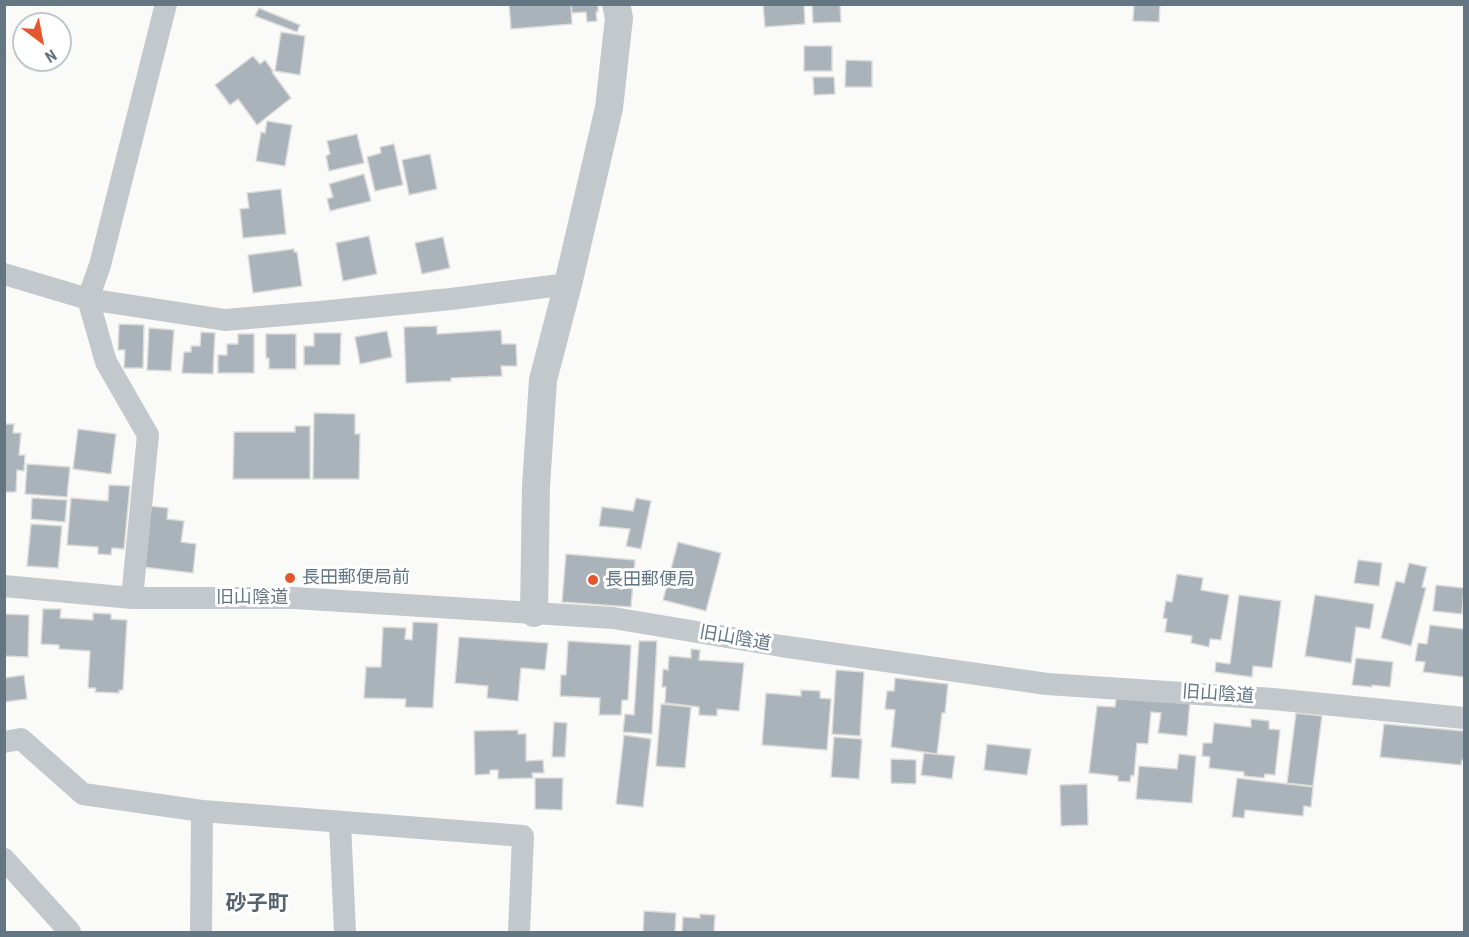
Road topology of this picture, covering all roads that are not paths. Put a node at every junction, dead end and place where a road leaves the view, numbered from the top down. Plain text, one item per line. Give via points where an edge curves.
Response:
1 (166, 4) edge
2 (616, 4) edge
3 (4, 274) edge
4 (568, 284) junction
5 (88, 299) junction
6 (4, 586) edge
7 (132, 598) junction
8 (534, 613) junction
9 (1464, 718) edge
10 (4, 742) edge
11 (202, 811) junction
12 (340, 822) junction
13 (4, 859) edge
14 (70, 933) edge
15 (201, 933) edge
16 (345, 933) edge
17 (519, 933) edge

1 - 5 street
2 - 4 street via 619,18 609,108
3 - 5 street
4 - 5 street via 225,320
4 - 8 street via 543,380
5 - 7 street via 106,362 148,435
6 - 7 street, 旧山陰道
7 - 8 street, 旧山陰道 via 294,598
8 - 9 street, 旧山陰道 via 613,618 1047,684 1273,699
10 - 11 street via 21,739 83,794
11 - 12 street
11 - 15 street
12 - 16 street
12 - 17 street via 523,836
13 - 14 street

